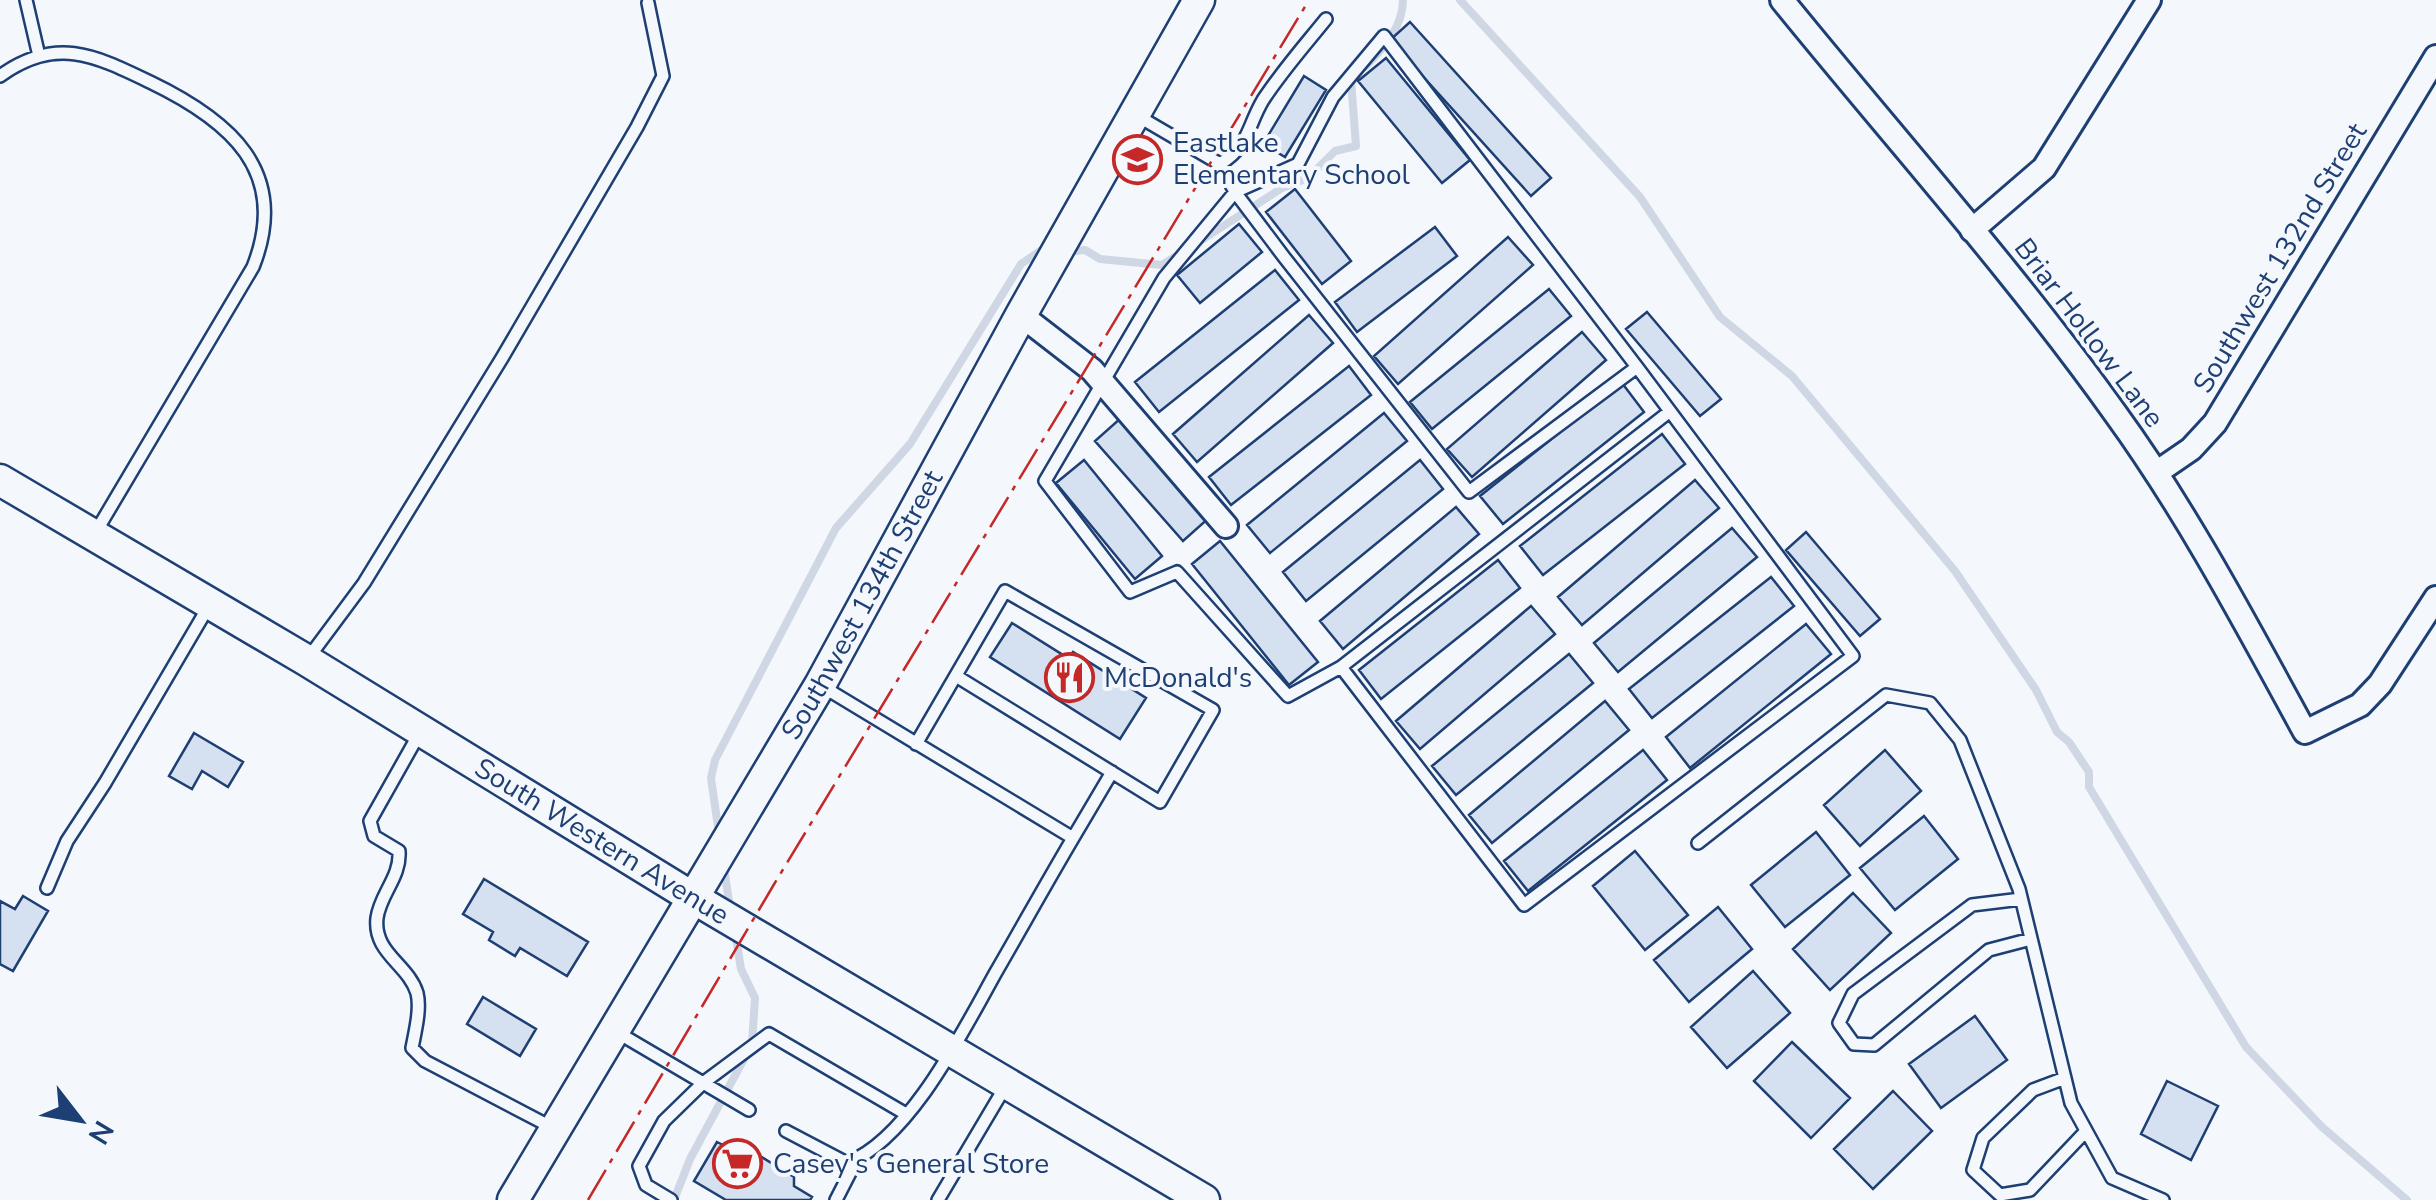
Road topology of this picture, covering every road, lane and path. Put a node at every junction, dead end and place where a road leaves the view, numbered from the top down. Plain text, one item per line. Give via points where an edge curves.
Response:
1 (26, 0) edge
2 (1199, 0) edge
3 (2148, 0) edge
4 (1785, 1) edge
5 (648, 3) dead end
6 (1326, 18) dead end
7 (39, 56) junction
8 (2436, 57) edge
9 (0, 76) edge
10 (1136, 116) junction
11 (1220, 164) junction
12 (1235, 192) junction
13 (1972, 230) junction
14 (1021, 315) junction
15 (1638, 367) junction
16 (1103, 382) junction
17 (1669, 412) junction
18 (2156, 473) junction
19 (0, 480) edge
20 (1226, 526) dead end
21 (94, 535) junction
22 (2436, 598) edge
23 (210, 604) junction
24 (306, 660) junction
25 (1341, 668) junction
26 (956, 676) junction
27 (820, 685) junction
28 (421, 730) junction
29 (916, 744) junction
30 (1112, 772) junction
31 (1073, 838) junction
32 (1698, 842) dead end
33 (47, 888) dead end
34 (695, 898) junction
35 (2021, 899) junction
36 (2031, 939) junction
37 (615, 1031) junction
38 (951, 1050) junction
39 (2065, 1078) junction
40 (703, 1083) junction
41 (1007, 1084) junction
42 (749, 1110) dead end
43 (906, 1114) junction
44 (556, 1129) junction
45 (2086, 1131) junction
46 (786, 1132) dead end
47 (858, 1159) junction
48 (512, 1200) edge
49 (671, 1200) edge
50 (836, 1200) edge
51 (938, 1200) edge
52 (1204, 1200) edge
53 (2163, 1200) edge

1 - 7 lane
2 - 10 main road, Southwest 134th Street
3 - 13 street via 2044,168
4 - 13 street, Briar Hollow Lane
5 - 24 lane via 663,76 638,127 364,584
6 - 11 lane via 1260,104 1246,141
7 - 9 lane
7 - 21 lane via 85,53 201,111 244,150 264,206 253,266
8 - 18 street, Southwest 132nd Street via 2215,423
10 - 11 lane
10 - 14 main road, Southwest 134th Street
11 - 12 lane
12 - 15 lane via 1468,492
12 - 15 lane via 1298,164 1333,97 1384,36
12 - 16 lane via 1164,278
13 - 18 street, Briar Hollow Lane
14 - 16 street
14 - 27 main road, Southwest 134th Street
15 - 17 lane
16 - 20 street
16 - 25 lane via 1045,481 1130,592 1178,572 1288,696
17 - 25 lane
17 - 25 lane via 1853,656 1524,905
18 - 22 street, Briar Hollow Lane via 2305,732 2370,694
19 - 21 main road, South Western Avenue
21 - 23 main road, South Western Avenue
23 - 24 main road, South Western Avenue
23 - 33 lane via 67,842
24 - 28 main road, South Western Avenue
26 - 29 lane
26 - 30 lane
26 - 30 lane via 1005,591 1212,710 1160,802
27 - 29 lane
27 - 34 main road, Southwest 134th Street
28 - 34 main road, South Western Avenue
28 - 44 lane via 370,821 374,836 399,851 400,864 377,918 382,948 418,995 412,1048 425,1062
29 - 31 lane
30 - 31 lane
31 - 38 lane
32 - 35 lane via 1886,695 1930,704 1960,740
34 - 37 main road, Southwest 134th Street
34 - 38 main road, South Western Avenue
35 - 36 lane
35 - 36 lane via 1972,905 1854,994 1840,1024 1854,1044 1874,1045 1988,950
36 - 39 lane
37 - 40 lane
37 - 44 main road, Southwest 134th Street
38 - 41 main road, South Western Avenue
38 - 43 lane
39 - 45 lane
39 - 45 lane via 2033,1090 1983,1138 1972,1170 2000,1195 2030,1190
40 - 42 lane
40 - 43 lane via 769,1034
40 - 49 lane via 664,1120 639,1166 646,1185
41 - 51 lane
41 - 52 main road, South Western Avenue
43 - 47 lane
44 - 48 main road, Southwest 134th Street
45 - 53 lane via 2112,1178
46 - 47 lane via 838,1162
47 - 50 lane

